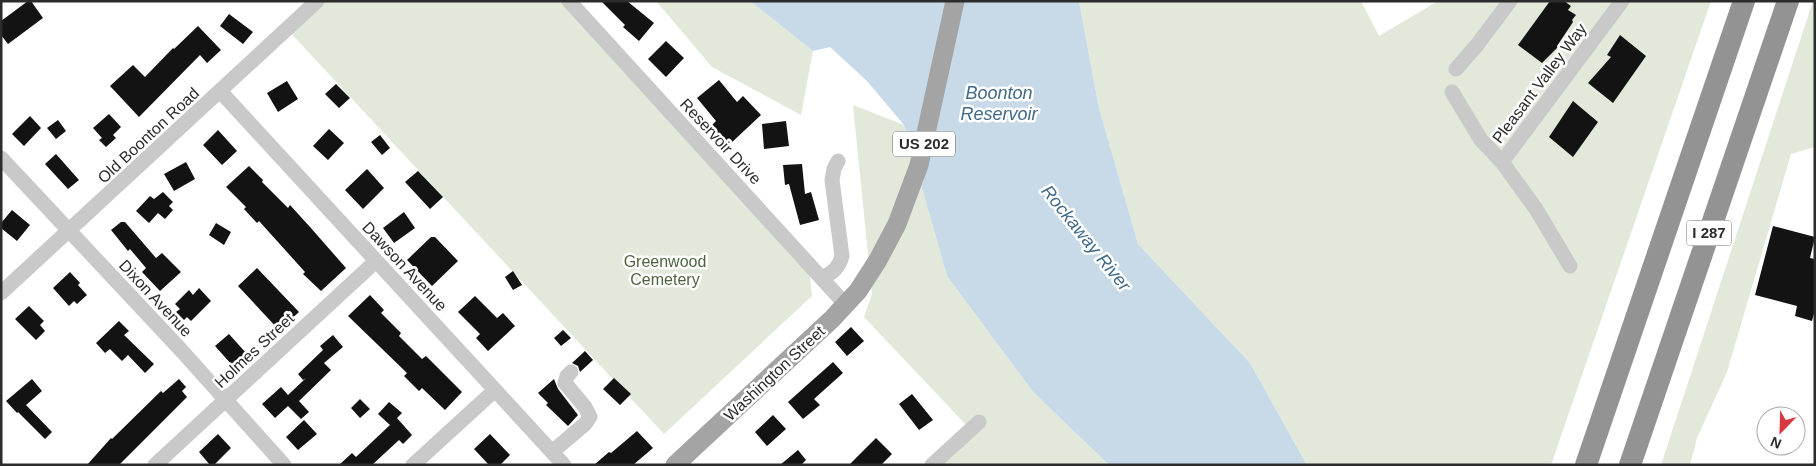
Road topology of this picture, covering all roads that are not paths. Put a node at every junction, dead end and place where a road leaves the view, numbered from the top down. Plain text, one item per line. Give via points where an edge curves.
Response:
1 (317, 1) edge
2 (569, 1) edge
3 (955, 1) edge
4 (1510, 1) edge
5 (1622, 1) edge
6 (1744, 1) edge
7 (1788, 1) edge
8 (1456, 69) dead end
9 (220, 91) junction
10 (1452, 92) dead end
11 (1, 158) edge
12 (838, 161) dead end
13 (1502, 162) junction
14 (69, 231) junction
15 (376, 261) junction
16 (1570, 266) dead end
17 (822, 278) junction
18 (1, 293) edge
19 (846, 304) junction
20 (571, 372) dead end
21 (495, 390) junction
22 (226, 400) junction
23 (979, 422) dead end
24 (552, 452) junction
25 (155, 465) edge
26 (284, 465) edge
27 (413, 465) edge
28 (564, 465) edge
29 (675, 465) edge
30 (932, 465) edge
31 (1586, 465) edge
32 (1630, 465) edge

1 - 9 street, Old Boonton Road
2 - 17 street, Reservoir Drive
3 - 19 main road, Washington Street / US 202 via 913,184 888,242 868,277
4 - 8 street
5 - 13 street, Pleasant Valley Way
6 - 31 highway, I 287
7 - 32 highway, I 287
9 - 14 street, Old Boonton Road
9 - 15 street, Dawson Avenue
10 - 13 street via 1481,140
11 - 14 street, Dixon Avenue
12 - 17 street via 832,180 842,256 840,265
13 - 16 street via 1536,209
14 - 18 street, Old Boonton Road
14 - 22 street, Dixon Avenue
15 - 21 street, Dawson Avenue
15 - 22 street, Holmes Street
17 - 19 street, Reservoir Drive
19 - 29 main road, Washington Street / US 202
20 - 24 street via 565,384 590,417
21 - 24 street, Dawson Avenue
21 - 27 street
22 - 25 street, Holmes Street
22 - 26 street, Dixon Avenue
23 - 30 street
24 - 28 street, Dawson Avenue

